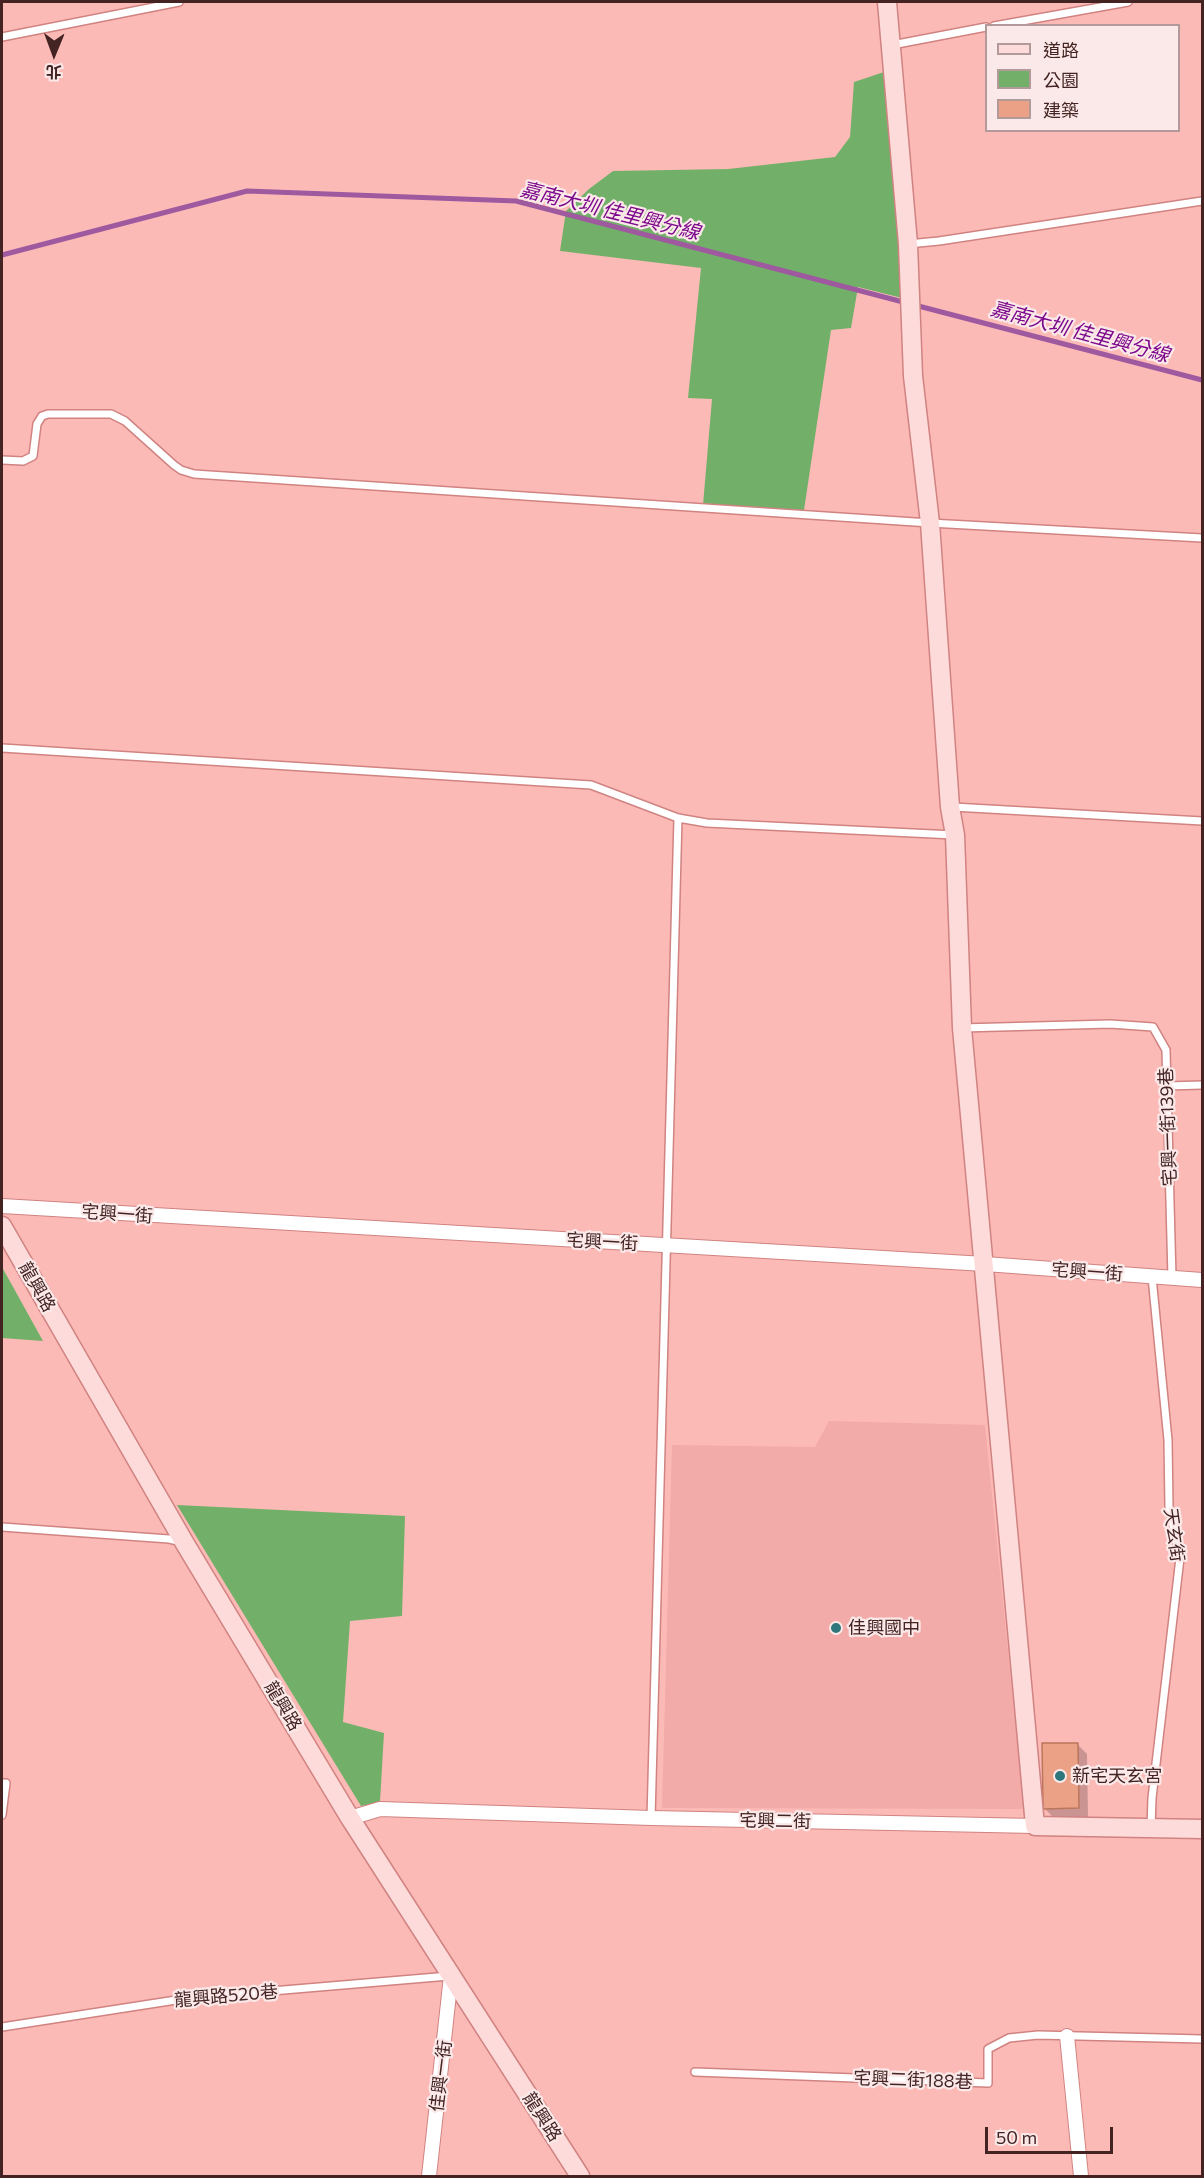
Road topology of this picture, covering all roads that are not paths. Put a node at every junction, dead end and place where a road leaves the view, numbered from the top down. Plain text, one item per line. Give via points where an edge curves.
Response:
1 (179, 2) edge
2 (887, 2) edge
3 (1128, 2) edge
4 (1005, 24) edge
5 (985, 27) edge
6 (2, 37) edge
7 (892, 45) junction
8 (1203, 201) edge
9 (908, 244) junction
10 (2, 460) edge
11 (930, 523) junction
12 (1203, 538) edge
13 (2, 748) edge
14 (950, 807) junction
15 (678, 818) junction
16 (1203, 821) edge
17 (955, 835) junction
18 (962, 1028) junction
19 (1203, 1085) edge
20 (1167, 1086) junction
21 (2, 1206) edge
22 (2, 1226) edge
23 (666, 1246) junction
24 (985, 1264) junction
25 (1152, 1277) junction
26 (1172, 1278) junction
27 (1203, 1280) edge
28 (2, 1527) edge
29 (184, 1542) junction
30 (2, 1783) edge
31 (2, 1815) edge
32 (350, 1818) junction
33 (651, 1818) junction
34 (1035, 1826) junction
35 (1151, 1827) junction
36 (1203, 1829) edge
37 (452, 1976) junction
38 (2, 2027) edge
39 (1067, 2036) junction
40 (1203, 2040) edge
41 (695, 2072) dead end
42 (429, 2176) edge
43 (580, 2176) edge
44 (1081, 2176) edge

1 - 6 lane
2 - 7 street
3 - 4 lane
5 - 7 lane
7 - 9 street
8 - 9 lane
9 - 11 street via 913,376
10 - 11 lane via 23,461 33,456 37,424 42,416 111,414 125,421 174,465 194,474
11 - 12 lane
11 - 14 street
13 - 15 lane via 591,784
14 - 16 lane
14 - 17 street
15 - 17 lane via 707,823
15 - 23 lane
17 - 18 street
18 - 20 lane, 宅興一街139巷 via 1110,1024 1153,1028 1166,1050
18 - 24 street
19 - 20 lane
20 - 26 lane, 宅興一街139巷
21 - 23 street, 宅興一街
22 - 29 street, 龍興路
23 - 24 street, 宅興一街
23 - 33 lane
24 - 25 street, 宅興一街
24 - 34 street
25 - 26 street, 宅興一街
25 - 35 lane, 天玄街 via 1168,1440 1169,1507 1180,1558
26 - 27 street, 宅興一街
28 - 29 lane
29 - 32 street, 龍興路
30 - 31 lane via 6,1783
32 - 33 street, 宅興二街 via 380,1809
32 - 37 street, 龍興路
33 - 34 street, 宅興二街
34 - 35 street, 宅興二街
35 - 36 street, 宅興二街
37 - 38 lane, 龍興路520巷 via 189,1998
37 - 42 street, 佳興一街
37 - 43 street, 龍興路
39 - 40 lane, 宅興二街188巷
39 - 41 lane, 宅興二街188巷 via 1009,2038 988,2049 988,2083
39 - 44 street

